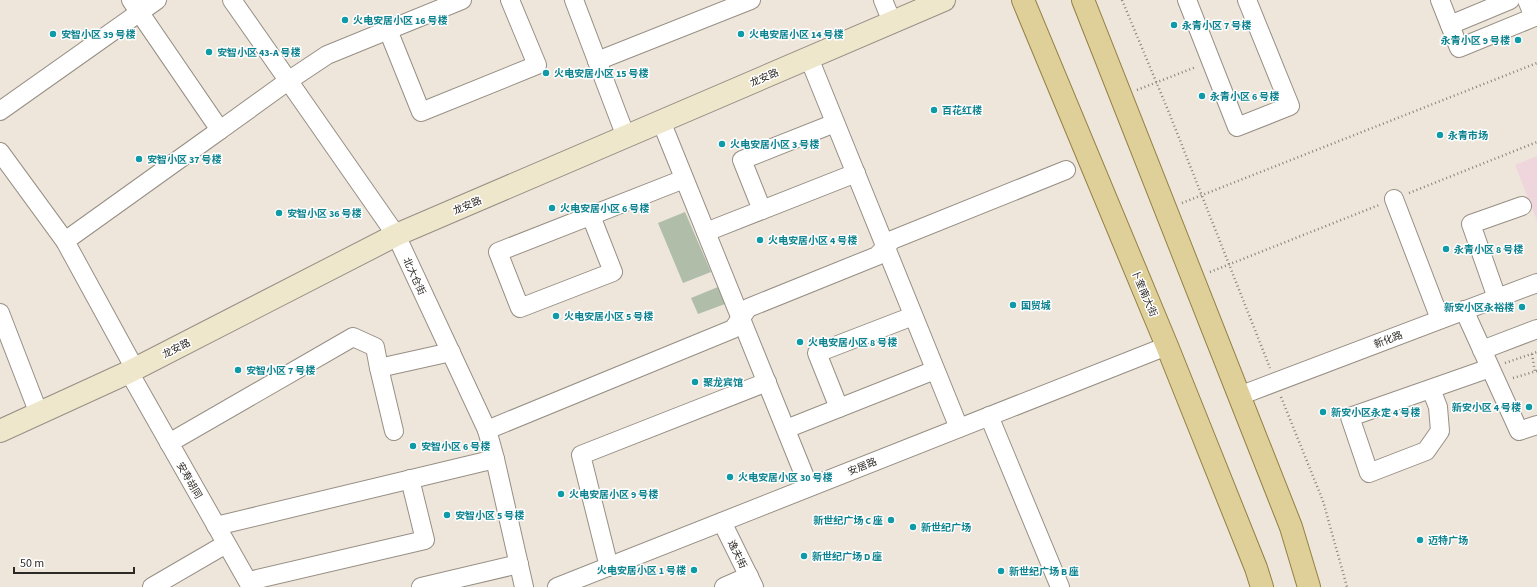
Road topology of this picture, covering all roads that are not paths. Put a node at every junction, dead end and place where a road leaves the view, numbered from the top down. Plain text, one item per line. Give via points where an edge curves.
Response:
1 (157, 0) edge
2 (232, 0) edge
3 (462, 0) edge
4 (510, 0) edge
5 (574, 0) edge
6 (751, 0) edge
7 (883, 0) edge
8 (944, 0) edge
9 (1023, 0) edge
10 (1083, 0) edge
11 (1187, 0) edge
12 (1247, 0) edge
13 (1440, 0) edge
14 (1510, 0) edge
15 (1526, 0) edge
16 (136, 6) edge
17 (1536, 17) edge
18 (892, 22) junction
19 (1450, 25) junction
20 (388, 30) junction
21 (809, 58) junction
22 (597, 61) junction
23 (288, 81) junction
24 (0, 111) edge
25 (661, 122) junction
26 (835, 123) junction
27 (220, 130) junction
28 (626, 136) junction
29 (0, 152) edge
30 (1066, 170) dead end
31 (856, 173) junction
32 (684, 179) junction
33 (1394, 199) road end
34 (1522, 206) dead end
35 (762, 210) junction
36 (591, 216) junction
37 (706, 232) junction
38 (396, 235) junction
39 (65, 241) junction
40 (885, 247) junction
41 (1537, 283) edge
42 (1497, 298) junction
43 (1464, 310) junction
44 (0, 313) edge
45 (913, 316) junction
46 (741, 318) junction
47 (1440, 320) junction
48 (1537, 329) edge
49 (1167, 346) junction
50 (1482, 350) junction
51 (451, 352) junction
52 (379, 368) junction
53 (935, 370) junction
54 (132, 371) junction
55 (1494, 375) junction
56 (767, 382) junction
57 (1430, 389) junction
58 (1239, 396) junction
59 (839, 408) junction
60 (39, 414) junction
61 (989, 416) junction
62 (1537, 425) edge
63 (959, 428) junction
64 (786, 429) junction
65 (487, 430) junction
66 (0, 431) edge
67 (394, 431) dead end
68 (1519, 431) junction
69 (1537, 436) edge
70 (169, 443) junction
71 (495, 459) junction
72 (410, 479) junction
73 (809, 487) junction
74 (722, 522) junction
75 (216, 526) junction
76 (226, 544) junction
77 (519, 564) junction
78 (609, 567) junction
79 (751, 582) edge
80 (250, 584) edge
81 (152, 587) edge
82 (421, 587) edge
83 (524, 587) edge
84 (558, 587) edge
85 (724, 587) edge
86 (1060, 587) edge
87 (1262, 587) edge
88 (1309, 587) edge

1 - 16 street
2 - 23 street, 北大仓街
3 - 20 street
4 - 20 street via 537,65 421,112
5 - 22 street
6 - 22 street
7 - 18 street
8 - 18 street, 龙安路
9 - 49 main road, 卜奎南大街
10 - 58 main road
11 - 12 street via 1238,127 1290,106
13 - 19 street
14 - 19 street
15 - 17 street
16 - 24 street
16 - 27 street
17 - 19 street via 1459,48
18 - 21 street, 龙安路
20 - 23 street via 328,55
21 - 25 street, 龙安路
21 - 26 street
22 - 28 street
23 - 27 street
23 - 38 street, 北大仓街
25 - 28 street, 龙安路
25 - 32 street
26 - 31 street
26 - 35 street via 742,160
27 - 39 street
28 - 38 street, 龙安路
29 - 39 street, 安寿胡同
30 - 40 street via 892,240
31 - 35 street
31 - 40 street
32 - 36 street
32 - 37 street
33 - 47 street
34 - 42 street via 1471,224
35 - 37 street
36 - 36 street via 498,252 520,308 613,272
37 - 46 street
38 - 51 street, 北大仓街
38 - 54 street, 龙安路
39 - 54 street, 安寿胡同
40 - 45 street
40 - 46 street via 877,256 748,308
41 - 42 street, 新化路
42 - 43 street, 新化路
43 - 47 street, 新化路
43 - 50 street
44 - 60 street
45 - 53 street
45 - 59 street via 817,353
46 - 56 street
46 - 65 street via 733,329
47 - 58 street, 新化路
48 - 50 street
49 - 61 street, 安居路
49 - 87 main road, 卜奎南大街
50 - 55 street
51 - 52 street
51 - 65 street, 北大仓街
52 - 67 street
52 - 70 street via 375,347 353,337
53 - 59 street
53 - 63 street
54 - 60 street, 龙安路
54 - 70 street, 安寿胡同
55 - 57 street
55 - 68 street
56 - 64 street
56 - 78 street via 582,455
57 - 57 street via 1350,417 1369,474 1426,451 1440,431 1438,407
58 - 88 main road via 1291,527
59 - 64 street
60 - 66 street, 龙安路
61 - 63 street, 安居路
61 - 86 street
62 - 68 street
63 - 73 street, 安居路
64 - 73 street
65 - 71 street, 北大仓街
68 - 69 street
70 - 75 street, 安寿胡同
71 - 72 street
71 - 77 street, 北大仓街
72 - 75 street
72 - 80 street via 425,540
73 - 74 street, 安居路
74 - 78 street, 安居路
74 - 79 street, 逸夫街
75 - 76 street, 安寿胡同
76 - 80 street, 安寿胡同
76 - 81 street
77 - 82 street
77 - 83 street, 北大仓街
78 - 84 street, 安居路
79 - 85 street

